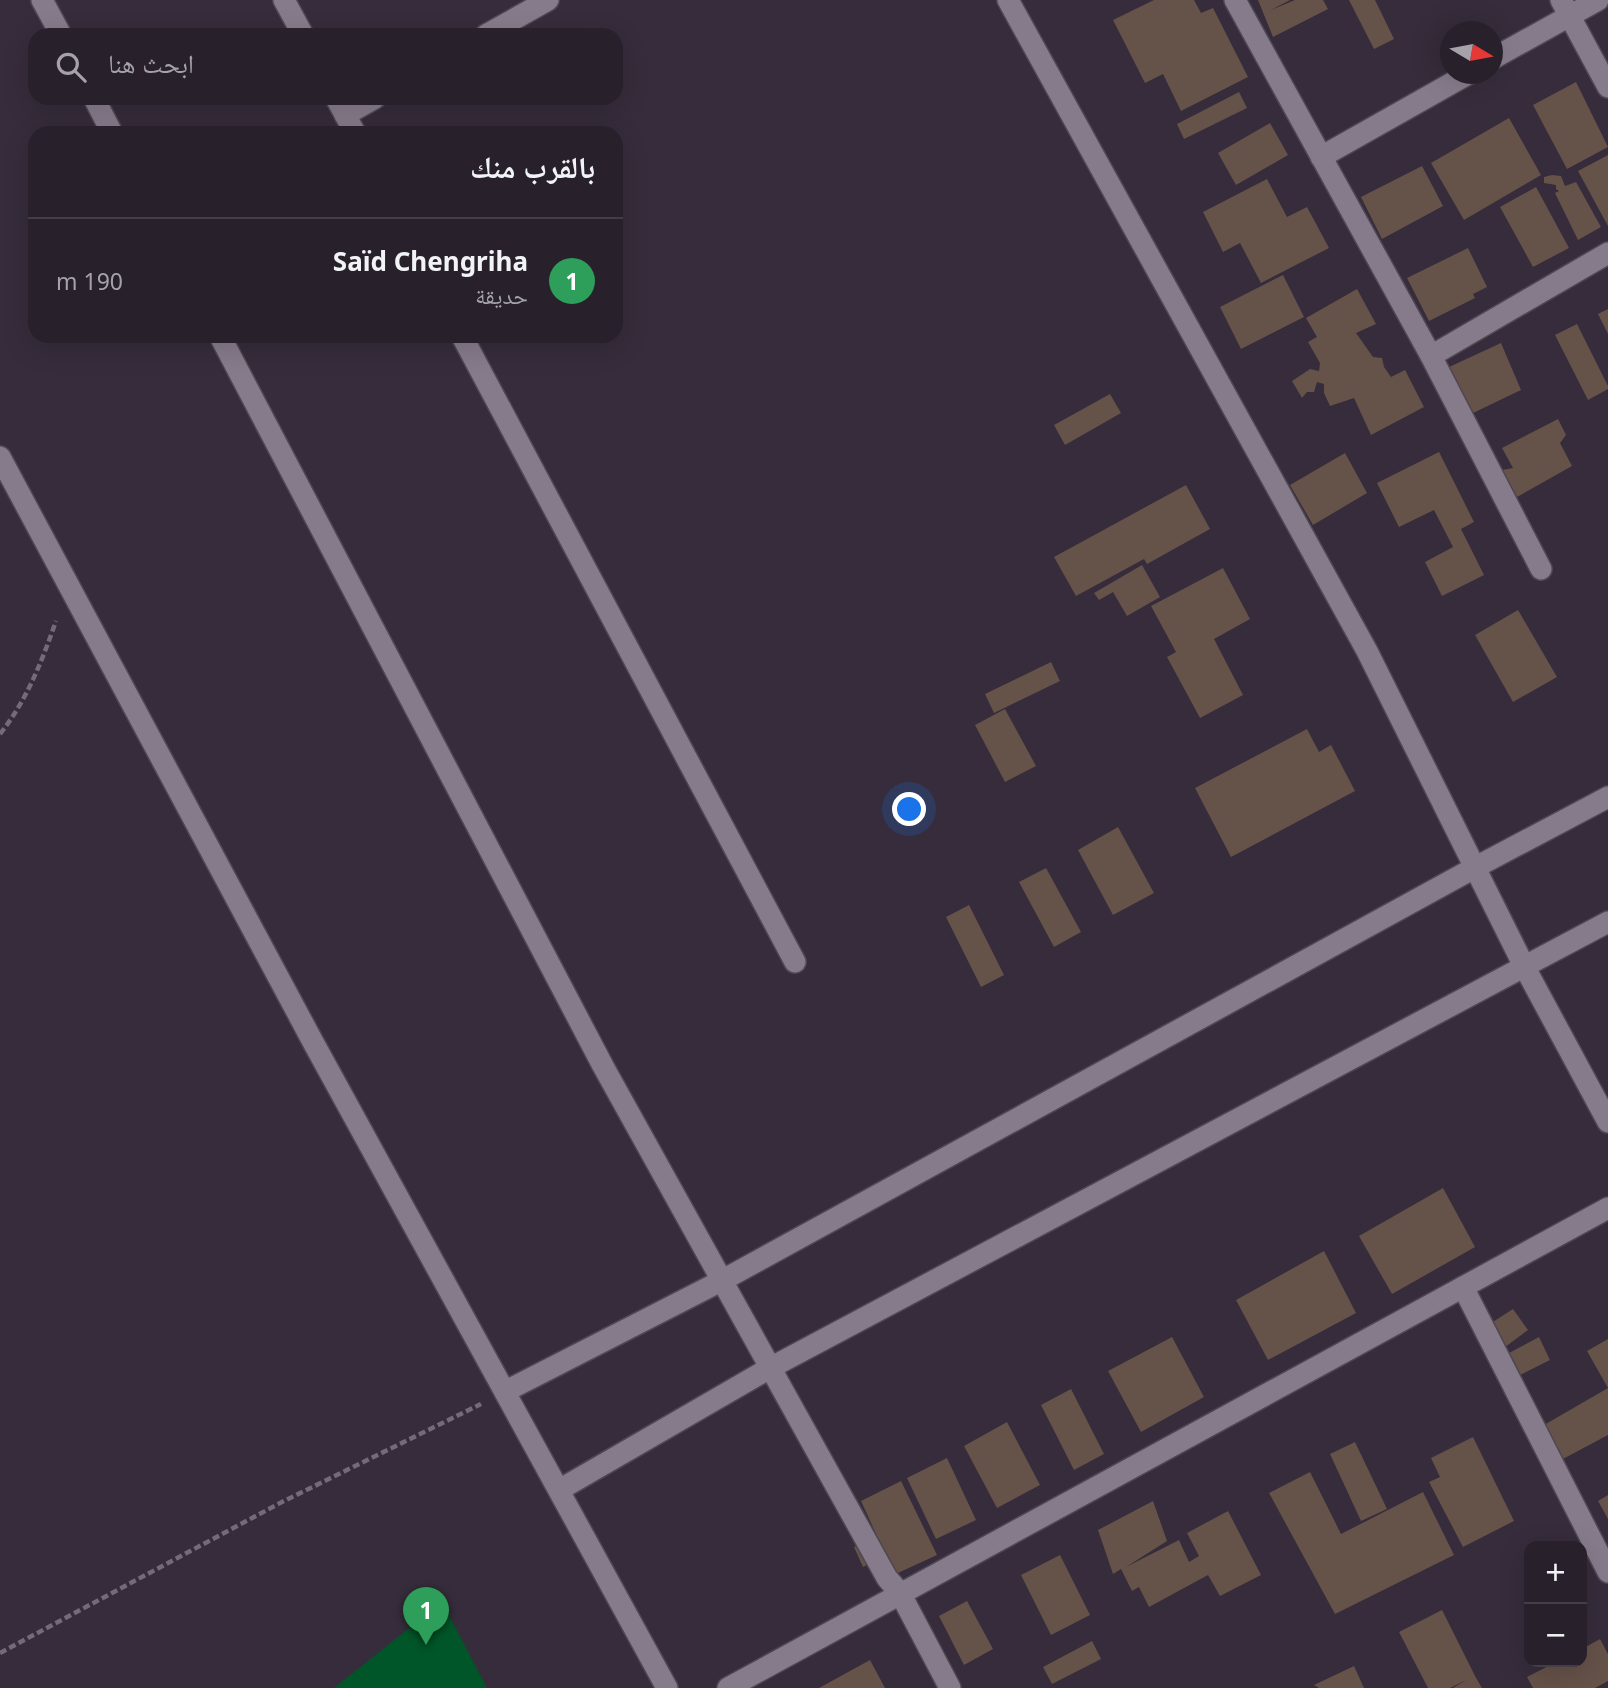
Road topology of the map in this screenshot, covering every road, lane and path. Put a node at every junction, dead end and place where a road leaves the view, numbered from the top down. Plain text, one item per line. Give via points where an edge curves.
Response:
1 (42, 0) edge
2 (284, 0) edge
3 (548, 0) edge
4 (1008, 0) edge
5 (1235, 0) edge
6 (1598, 0) edge
7 (1565, 8) edge
8 (57, 28) edge
9 (299, 28) edge
10 (498, 28) edge
11 (1503, 53) edge
12 (1450, 84) edge
13 (1608, 87) edge
14 (98, 105) edge
15 (362, 105) edge
16 (345, 115) edge
17 (109, 126) edge
18 (1321, 157) junction
19 (1608, 253) edge
20 (224, 343) edge
21 (466, 343) edge
22 (1431, 356) junction
23 (0, 457) edge
24 (1541, 569) dead end
25 (68, 583) junction
26 (0, 734) edge
27 (1608, 797) edge
28 (1476, 867) junction
29 (1608, 922) edge
30 (795, 962) dead end
31 (1524, 966) junction
32 (1608, 1122) edge
33 (1608, 1208) edge
34 (721, 1280) junction
35 (1463, 1287) junction
36 (770, 1368) junction
37 (506, 1391) junction
38 (559, 1490) junction
39 (1608, 1572) edge
40 (900, 1593) junction
41 (0, 1653) edge
42 (667, 1688) edge
43 (728, 1688) edge
44 (950, 1688) edge

1 - 8 street
2 - 9 street
3 - 10 street
4 - 28 street via 1367,651
5 - 18 street
6 - 7 street
7 - 11 street
7 - 13 street
12 - 18 street
14 - 17 street
15 - 16 street
18 - 22 street
19 - 22 street
20 - 34 street via 603,1066
21 - 30 street
22 - 24 street
23 - 25 street
25 - 26 path via 38,670
25 - 37 street
27 - 28 street
28 - 31 street
28 - 34 street
29 - 31 street
31 - 32 street
31 - 36 street
33 - 35 street
34 - 36 street
34 - 37 street
35 - 39 street
35 - 40 street
36 - 38 street
36 - 40 street via 887,1578
37 - 38 street
37 - 41 path via 280,1503
38 - 42 street
40 - 43 street
40 - 44 street

